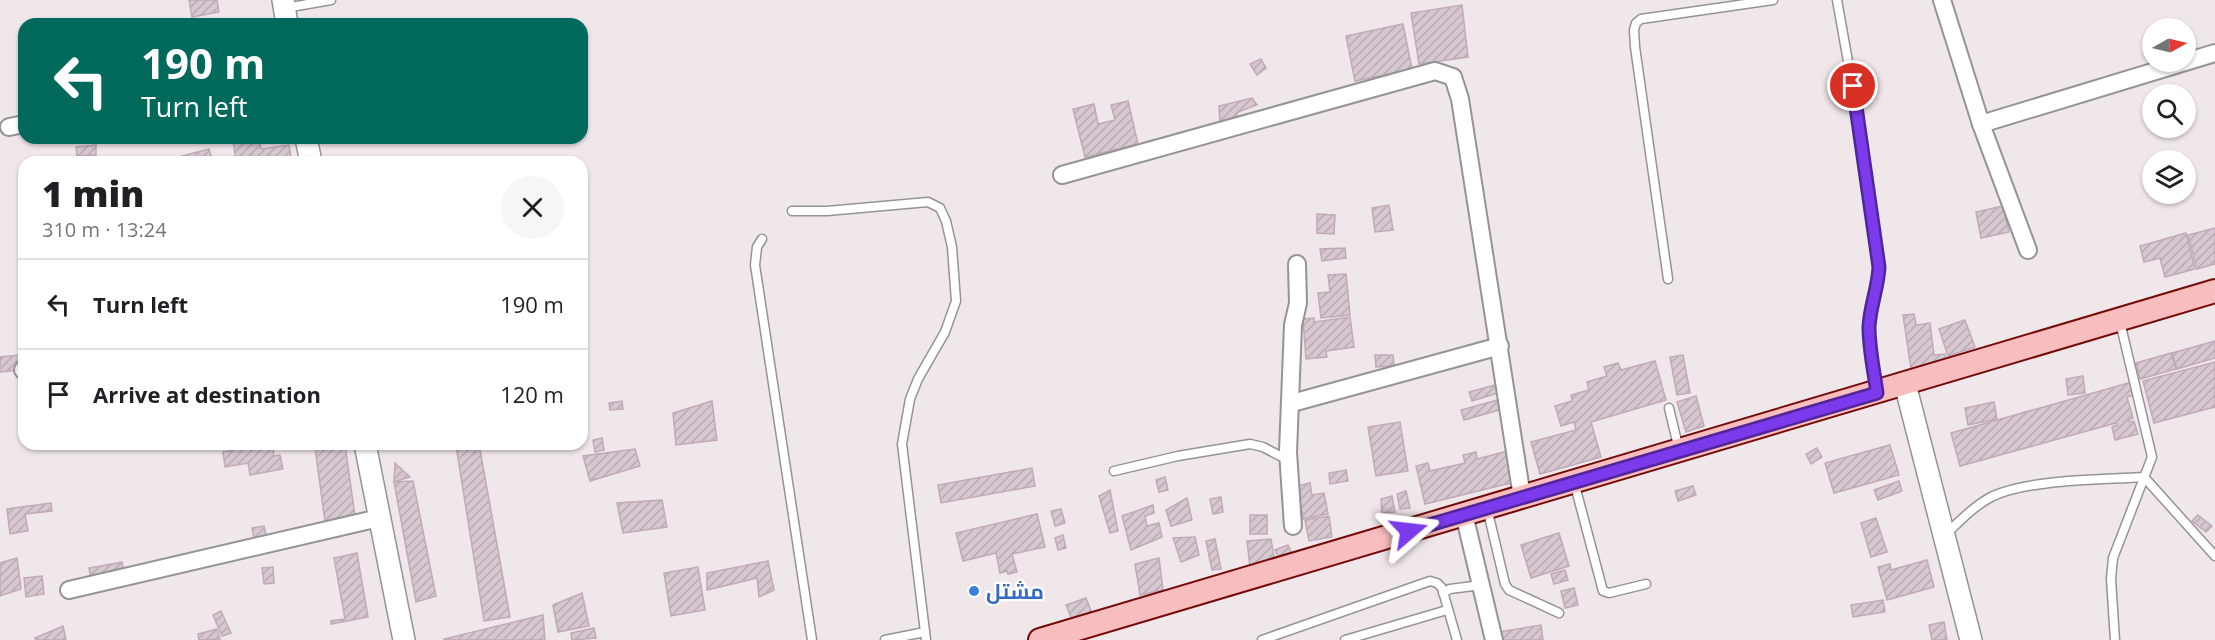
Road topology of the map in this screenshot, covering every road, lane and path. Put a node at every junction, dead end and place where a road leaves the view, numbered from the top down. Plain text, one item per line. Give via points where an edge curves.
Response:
1 (331, 0) edge
2 (1773, 0) edge
3 (1838, 0) edge
4 (1942, 0) edge
5 (285, 11) edge
6 (2215, 54) edge
7 (1981, 124) junction
8 (1062, 175) dead end
9 (792, 211) dead end
10 (762, 238) dead end
11 (2028, 250) dead end
12 (1297, 264) dead end
13 (1668, 279) dead end
14 (2215, 291) edge
15 (2119, 318) junction
16 (1500, 346) junction
17 (1905, 384) junction
18 (1877, 393) junction
19 (1292, 403) junction
20 (1669, 408) dead end
21 (366, 450) edge
22 (1679, 451) junction
23 (1288, 460) junction
24 (1114, 471) dead end
25 (2144, 477) junction
26 (1574, 482) junction
27 (1522, 496) junction
28 (1487, 507) junction
29 (1464, 514) junction
30 (379, 518) junction
31 (1293, 526) dead end
32 (1944, 536) junction
33 (2215, 556) edge
34 (1646, 584) dead end
35 (1481, 585) junction
36 (69, 590) dead end
37 (1443, 593) junction
38 (1448, 610) junction
39 (1559, 613) dead end
40 (926, 636) edge
41 (404, 640) edge
42 (812, 640) edge
43 (885, 640) edge
44 (1040, 640) edge
45 (1262, 640) edge
46 (1345, 640) edge
47 (1457, 640) edge
48 (1494, 640) edge
49 (1971, 640) edge
50 (2115, 640) edge

1 - 5 lane
2 - 13 lane via 1636,23 1635,47
3 - 18 lane via 1879,267 1869,328
4 - 7 street
6 - 7 street
7 - 11 street
8 - 16 street via 1435,71 1453,77 1460,99
9 - 40 lane via 928,202 940,208 946,221 956,301 945,332 910,399 902,444
10 - 42 lane via 755,265
12 - 19 street
14 - 15 main road
15 - 17 main road
15 - 25 lane via 2150,441 2152,457
16 - 19 street
16 - 27 street
17 - 18 main road
17 - 32 street
18 - 22 main road
19 - 23 street
20 - 22 lane
21 - 30 street
22 - 26 main road
23 - 24 lane via 1250,444
23 - 31 street
25 - 32 lane via 2045,484 2010,491 1981,503
25 - 33 lane
25 - 50 lane via 2112,558
26 - 27 main road
26 - 34 lane via 1603,591
27 - 28 main road
28 - 29 main road
28 - 39 lane via 1509,590
29 - 35 street
29 - 44 main road
30 - 36 street
30 - 41 street
32 - 49 street
35 - 37 lane
35 - 48 street
37 - 38 lane
37 - 45 lane via 1437,583 1430,581
38 - 46 lane
38 - 47 lane
40 - 43 lane

